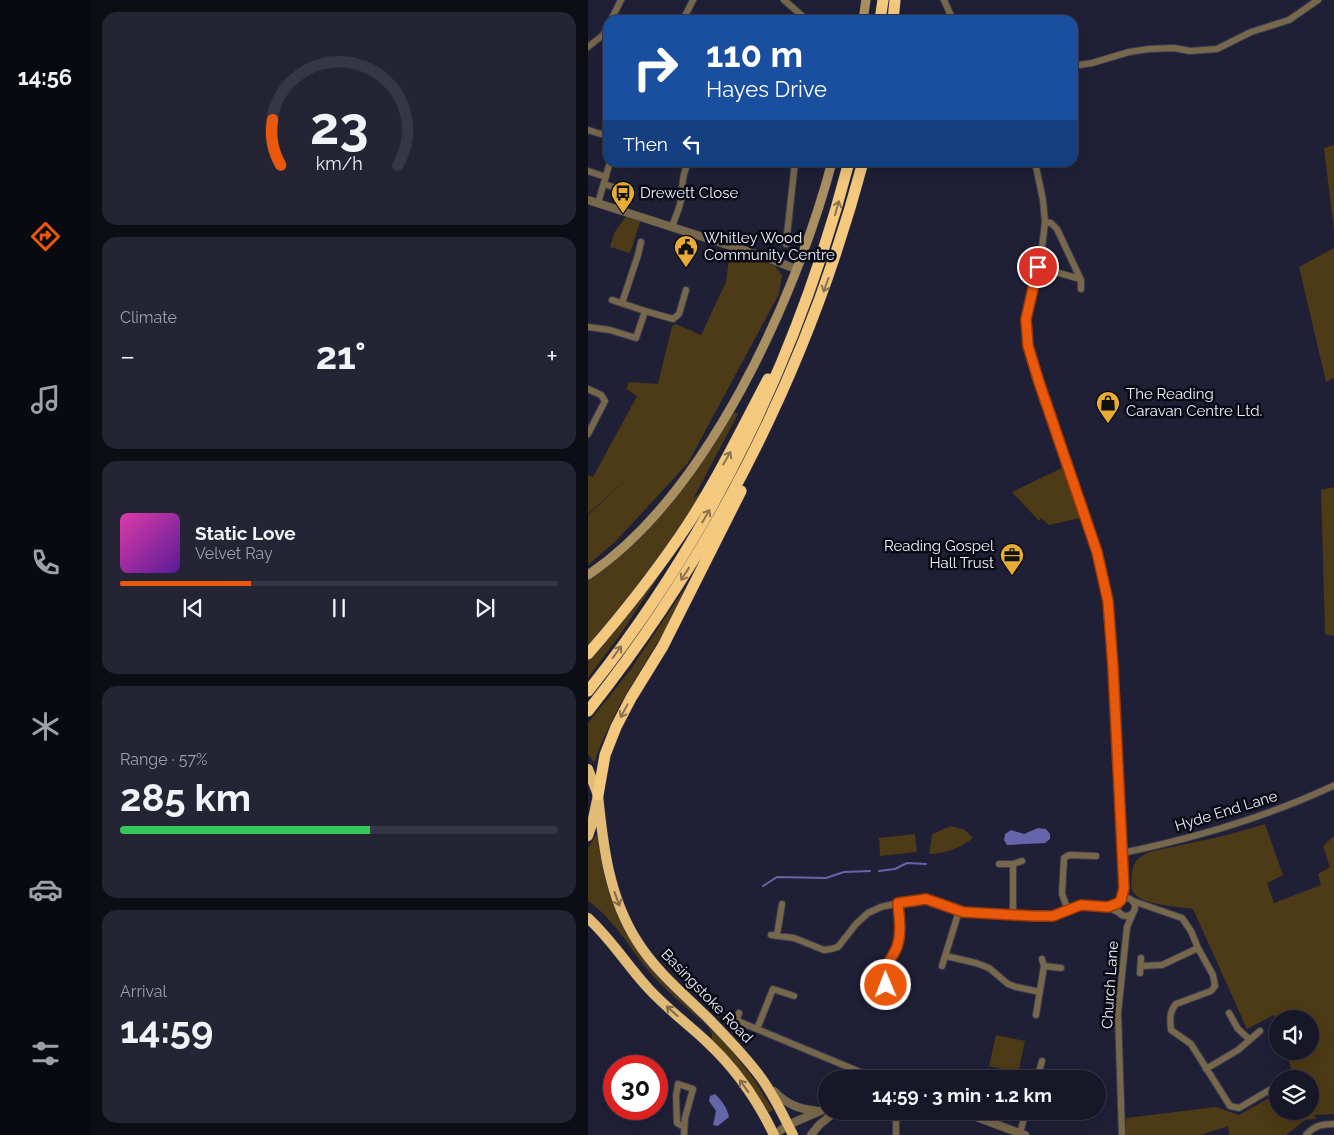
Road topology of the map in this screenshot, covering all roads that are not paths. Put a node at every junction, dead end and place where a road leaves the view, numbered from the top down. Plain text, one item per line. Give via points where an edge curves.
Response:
1 (621, 0) edge
2 (693, 0) edge
3 (784, 0) edge
4 (866, 0) edge
5 (883, 0) edge
6 (896, 0) edge
7 (944, 0) edge
8 (1318, 0) edge
9 (614, 15) edge
10 (685, 15) edge
11 (801, 15) edge
12 (864, 15) edge
13 (881, 15) edge
14 (893, 15) edge
15 (951, 15) edge
16 (603, 35) edge
17 (588, 48) edge
18 (1078, 65) edge
19 (588, 130) edge
20 (603, 134) edge
21 (609, 167) edge
22 (685, 167) edge
23 (794, 167) edge
24 (831, 167) edge
25 (848, 167) edge
26 (862, 167) edge
27 (1036, 167) edge
28 (588, 171) edge
29 (606, 177) junction
30 (604, 184) junction
31 (632, 193) dead end
32 (588, 200) edge
33 (598, 204) junction
34 (1045, 222) junction
35 (672, 227) junction
36 (641, 242) dead end
37 (786, 244) dead end
38 (1038, 267) junction
39 (796, 269) junction
40 (1080, 279) junction
41 (1081, 289) dead end
42 (686, 290) dead end
43 (612, 300) dead end
44 (622, 303) junction
45 (645, 312) junction
46 (800, 320) junction
47 (588, 327) edge
48 (588, 389) edge
49 (588, 434) edge
50 (761, 440) junction
51 (588, 575) edge
52 (588, 654) edge
53 (588, 691) edge
54 (588, 711) edge
55 (588, 769) edge
56 (1334, 785) edge
57 (598, 795) junction
58 (588, 836) edge
59 (1122, 852) junction
60 (1086, 856) junction
61 (1096, 856) dead end
62 (1022, 861) dead end
63 (998, 864) dead end
64 (1013, 864) junction
65 (1086, 865) dead end
66 (1124, 888) junction
67 (1131, 900) junction
68 (1120, 902) junction
69 (898, 903) junction
70 (782, 904) dead end
71 (1143, 906) junction
72 (1108, 907) junction
73 (1068, 910) junction
74 (959, 911) junction
75 (1134, 911) junction
76 (1121, 914) junction
77 (1012, 915) junction
78 (588, 918) edge
79 (1127, 927) junction
80 (1198, 948) junction
81 (946, 956) junction
82 (1141, 958) dead end
83 (1042, 959) dead end
84 (942, 966) dead end
85 (1044, 966) junction
86 (1061, 968) dead end
87 (870, 981) dead end
88 (878, 982) junction
89 (886, 985) dead end
90 (1040, 992) junction
91 (794, 996) dead end
92 (739, 1013) dead end
93 (1229, 1013) dead end
94 (1036, 1015) dead end
95 (756, 1029) junction
96 (1260, 1031) dead end
97 (1249, 1040) junction
98 (1042, 1061) dead end
99 (1206, 1069) junction
100 (856, 1070) edge
101 (1040, 1070) edge
102 (760, 1077) junction
103 (1269, 1090) edge
104 (818, 1112) joint
105 (825, 1120) edge
106 (896, 1120) edge
107 (985, 1120) edge
108 (1025, 1120) edge
109 (1334, 1124) edge
110 (680, 1125) junction
111 (786, 1130) edge
112 (1023, 1134) edge
113 (684, 1135) edge
114 (774, 1135) edge
115 (793, 1135) edge
116 (811, 1135) edge
117 (896, 1135) edge
118 (1122, 1135) edge
119 (1306, 1135) edge

1 - 9 street
2 - 10 street
3 - 11 street
4 - 12 main road
5 - 13 highway
6 - 14 highway
7 - 15 street
8 - 18 street via 1289,20 1251,32 1222,47 1190,51 1149,49
16 - 17 street
19 - 20 street
21 - 29 street
22 - 35 street via 680,204
23 - 37 street
24 - 39 main road via 815,222
46 -> 25 highway
26 -> 50 highway via 836,257 814,318
27 - 34 street
28 - 29 street
29 - 30 street
30 - 31 street
30 - 33 street
32 - 33 street
33 - 35 street
34 - 38 street
34 - 40 street via 1057,229
35 - 39 street
36 - 44 street
38 - 40 street
38 - 59 street via 1026,319 1028,346 1097,552 1108,601
39 - 51 main road via 745,380 698,458 647,524
40 - 41 street
42 - 45 street via 679,314 673,319
43 - 44 street
44 - 45 street
45 - 47 street via 636,338
52 -> 46 highway via 618,620 681,535
53 -> 46 highway via 650,605 706,516 750,434
48 - 49 street via 606,401
50 -> 54 highway via 670,597
50 -> 57 highway via 718,540 614,732 605,755
55 - 57 highway, Basingstoke Road
56 - 59 street, Hyde End Lane via 1254,818
57 - 58 highway
57 -> 102 highway, Basingstoke Road via 608,869 617,900 633,935 658,969 721,1031
59 - 66 street
60 - 61 street
60 - 65 street
60 - 73 street via 1069,855 1064,858 1062,894
62 - 64 street
63 - 64 street
64 - 77 street
66 - 67 street
66 - 68 street
67 - 68 street
67 - 71 street
67 - 75 street
68 - 72 street
68 - 76 street
69 - 70 street via 868,913 838,947 831,950 774,935
69 - 74 street via 926,899
69 - 88 street via 900,936
71 - 75 street
71 - 80 street via 1182,918
72 - 73 street via 1081,905
72 - 76 street
73 - 77 street via 1053,916
74 - 77 street
74 - 81 street
75 - 76 street via 1128,915
75 - 79 street, Church Lane
76 - 79 street, Church Lane
114 -> 78 highway via 748,1091 725,1062 654,994
79 - 118 street, Church Lane via 1118,1013
80 - 82 street via 1162,965 1141,970
80 - 99 street via 1213,975 1215,986 1211,991 1172,1008 1171,1030 1191,1044
81 - 84 street
81 - 90 street via 976,963 989,968 1008,984
83 - 85 street
85 - 86 street
85 - 90 street
87 - 88 street
88 - 89 street
90 - 94 street
91 - 95 street via 773,990
92 - 95 street, Basingstoke Road via 737,1019 740,1022
93 - 97 street
95 - 100 street, Basingstoke Road
96 - 97 street
97 - 99 street
98 - 101 street
99 - 103 street via 1234,1108
102 - 104 street via 787,1103
102 - 111 highway, Basingstoke Road
104 - 111 street
105 - 116 street
106 - 117 street
107 - 112 street
108 - 112 street
109 - 119 street via 1318,1125
110 - 110 street via 694,1089 678,1084 676,1096
110 - 113 street
111 - 114 street
111 - 115 highway, Basingstoke Road

